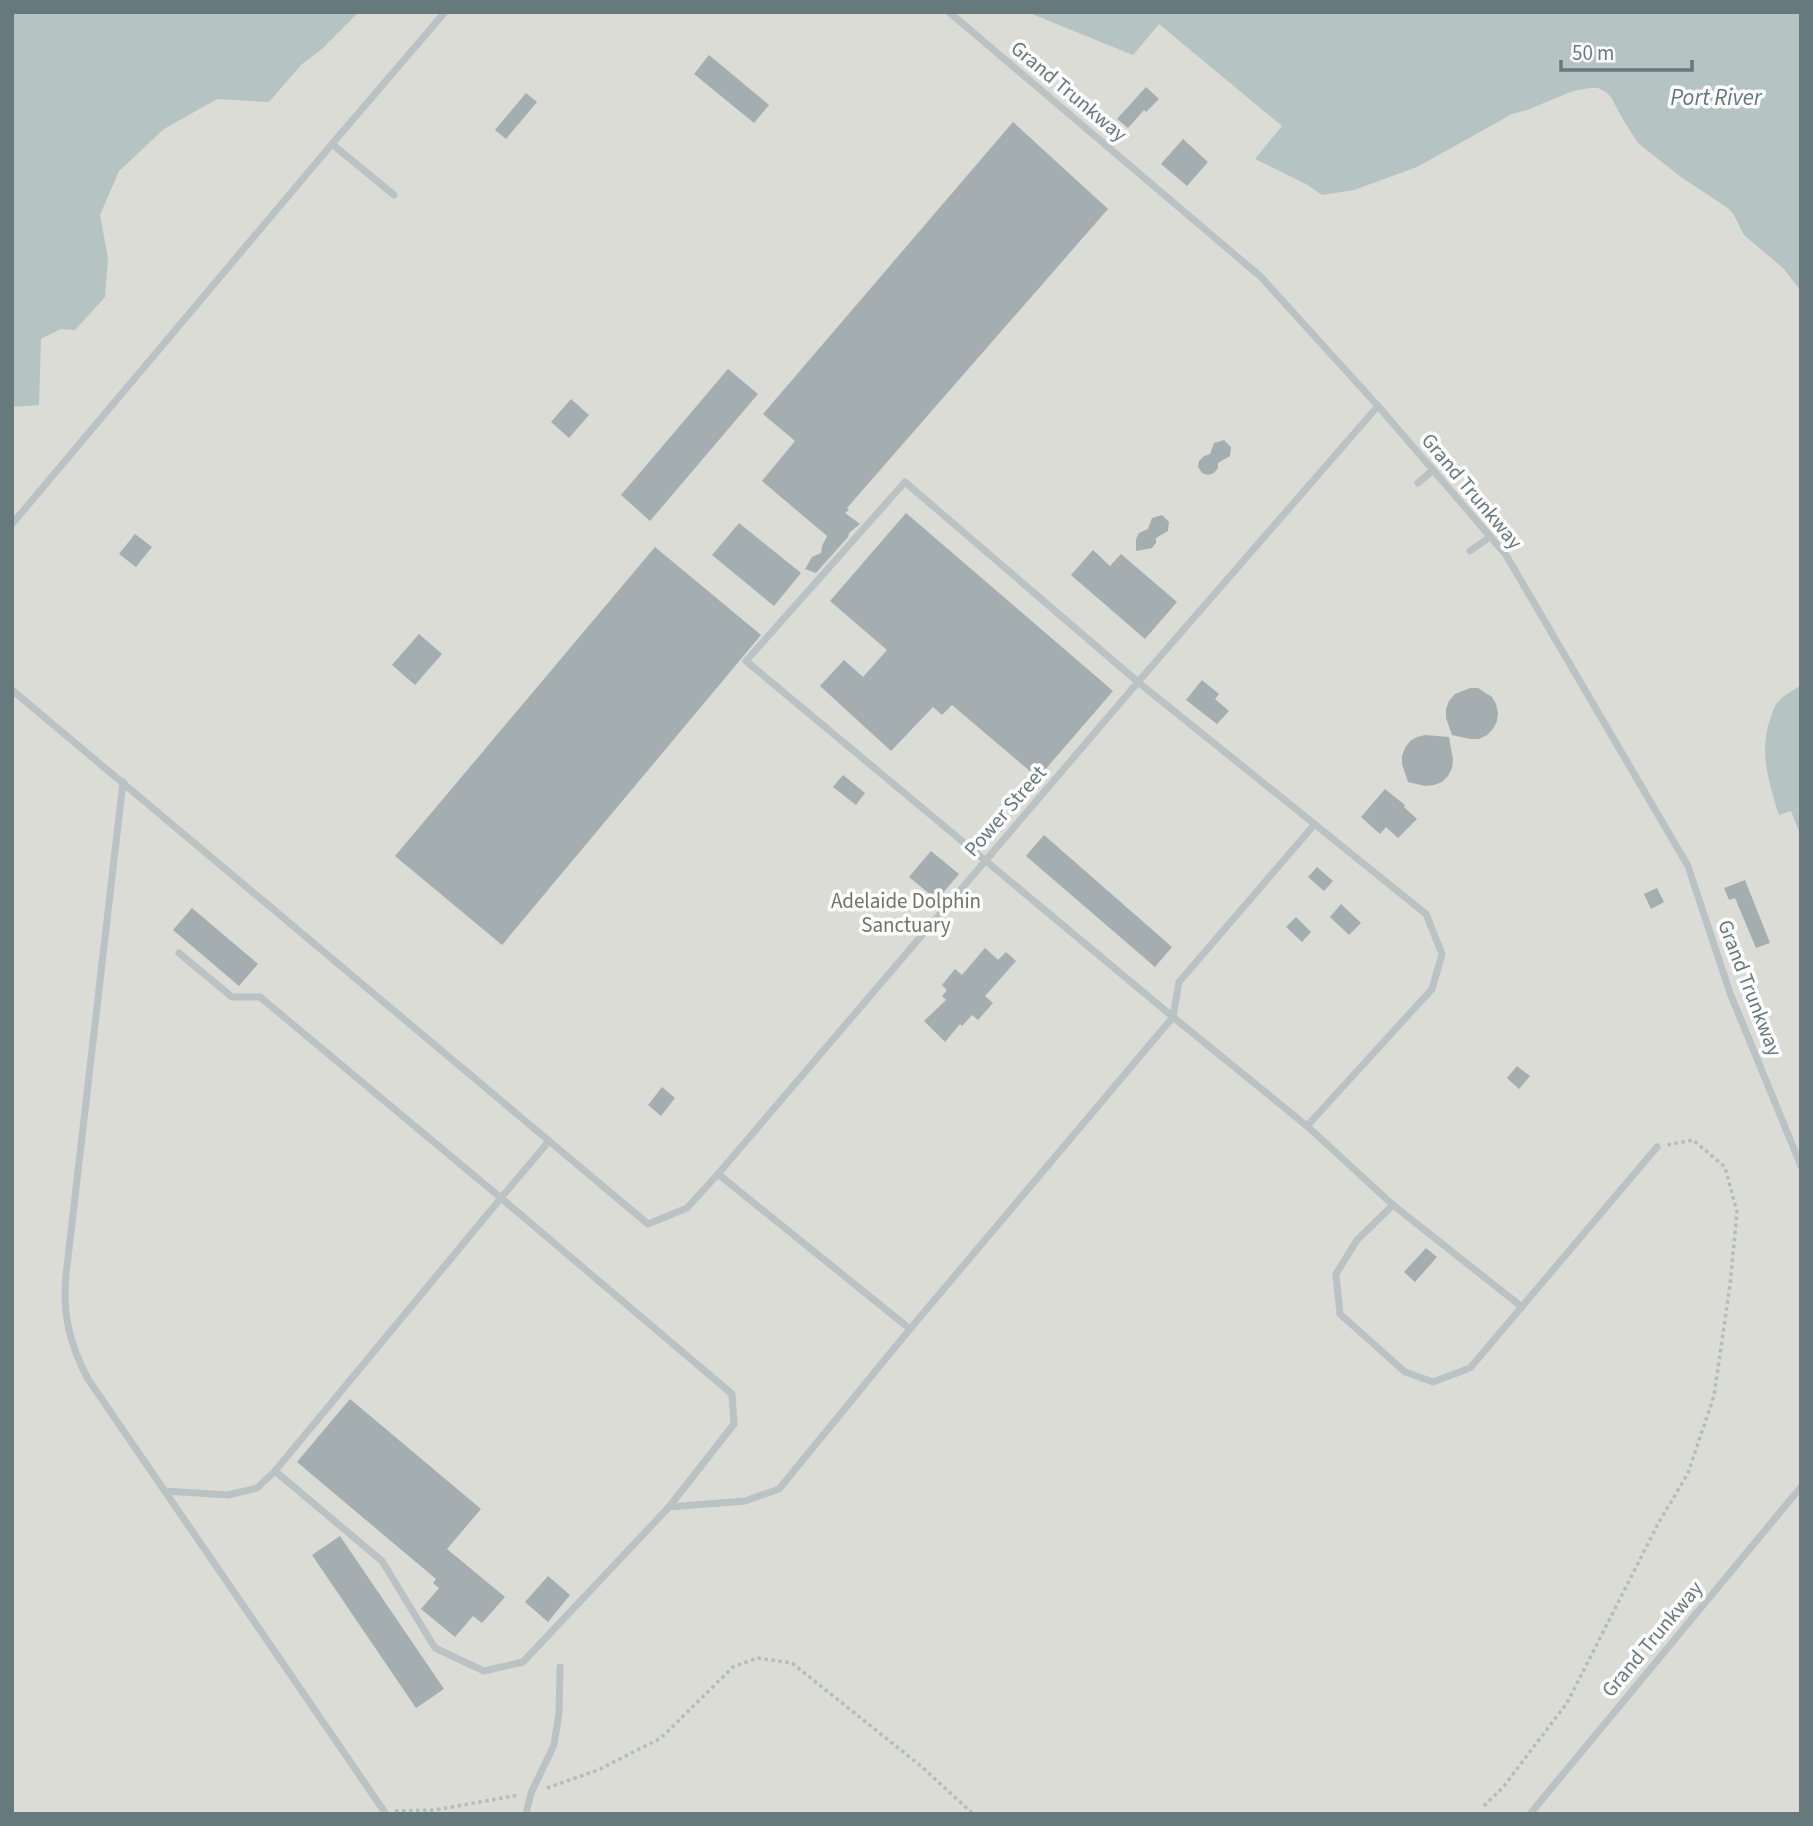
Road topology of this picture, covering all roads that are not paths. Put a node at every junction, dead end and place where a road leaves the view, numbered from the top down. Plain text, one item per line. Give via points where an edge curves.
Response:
1 (445, 12) edge
2 (949, 12) edge
3 (332, 144) junction
4 (394, 195) dead end
5 (1378, 406) junction
6 (1433, 470) junction
7 (1418, 483) dead end
8 (12, 524) edge
9 (1490, 537) junction
10 (1470, 551) dead end
11 (1138, 682) junction
12 (12, 690) edge
13 (123, 782) junction
14 (1314, 825) junction
15 (986, 860) junction
16 (179, 953) dead end
17 (1174, 1017) junction
18 (1307, 1126) junction
19 (549, 1141) junction
20 (1657, 1147) road end
21 (1801, 1166) edge
22 (718, 1174) junction
23 (501, 1198) junction
24 (1393, 1205) junction
25 (1522, 1307) junction
26 (910, 1329) junction
27 (275, 1471) junction
28 (1801, 1487) edge
29 (165, 1491) junction
30 (669, 1507) junction
31 (560, 1667) dead end
32 (386, 1813) edge
33 (526, 1814) edge
34 (1530, 1814) edge

1 - 3 lane
2 - 5 lane, Grand Trunkway via 1261,276
3 - 4 lane
3 - 8 lane
5 - 6 lane, Grand Trunkway
5 - 11 lane, Power Street
6 - 7 lane
6 - 9 lane, Grand Trunkway
9 - 10 lane
9 - 21 lane, Grand Trunkway via 1506,555 1688,866 1730,993
11 - 14 lane
11 - 15 lane, Power Street
11 - 15 lane via 905,482 746,661
12 - 13 lane
13 - 19 lane
13 - 29 lane via 64,1307 83,1370
14 - 17 lane via 1179,982
14 - 18 lane via 1426,914 1442,954 1432,989
15 - 17 lane
15 - 22 lane, Power Street
16 - 23 lane via 232,997 260,997
17 - 18 lane
17 - 26 lane
18 - 24 lane
19 - 22 lane, Power Street via 648,1224 687,1208
19 - 23 lane
20 - 25 lane
22 - 26 lane
23 - 27 lane
23 - 30 lane via 732,1394 734,1424
24 - 25 lane
24 - 25 lane via 1357,1240 1336,1274 1340,1314 1405,1372 1433,1382 1470,1368
26 - 30 lane via 779,1489 745,1501
27 - 29 lane via 257,1488 228,1495
27 - 30 lane via 382,1562 435,1648 484,1671 523,1662
28 - 34 lane, Grand Trunkway
29 - 32 lane
31 - 33 lane via 554,1745

